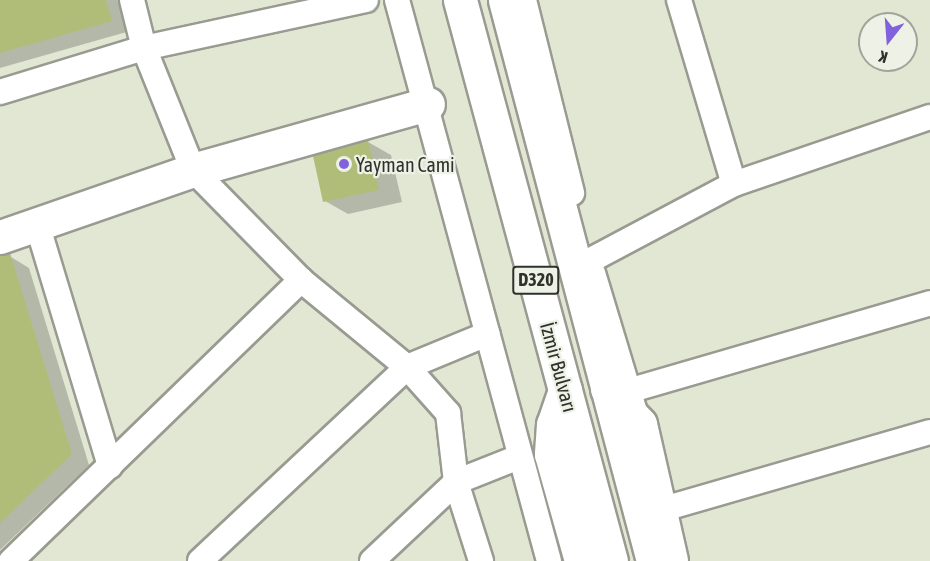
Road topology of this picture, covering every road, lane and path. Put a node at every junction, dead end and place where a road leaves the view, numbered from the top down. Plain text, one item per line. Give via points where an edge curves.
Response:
1 (132, 0) edge
2 (366, 0) edge
3 (397, 0) edge
4 (460, 0) edge
5 (505, 0) edge
6 (524, 0) edge
7 (679, 0) edge
8 (144, 48) junction
9 (0, 92) edge
10 (428, 104) junction
11 (930, 117) edge
12 (193, 170) junction
13 (734, 184) junction
14 (37, 224) junction
15 (0, 237) edge
16 (589, 261) junction
17 (301, 280) junction
18 (930, 303) edge
19 (487, 334) junction
20 (407, 367) junction
21 (565, 390) junction
22 (618, 390) junction
23 (930, 432) edge
24 (519, 457) junction
25 (110, 466) junction
26 (456, 482) junction
27 (660, 510) junction
28 (11, 561) edge
29 (200, 561) edge
30 (372, 561) edge
31 (481, 561) edge
32 (549, 561) edge
33 (581, 561) edge
34 (611, 561) edge
35 (653, 561) edge
36 (671, 561) edge

1 - 8 street
2 - 8 street
3 - 10 street
4 - 21 main road, İzmir Bulvarı / D320
5 - 22 main road, İzmir Bulvarı / D320
6 - 16 street
7 - 13 street
8 - 9 street
8 - 12 street
10 - 12 main road
10 - 19 street
11 - 13 street
12 - 14 main road
12 - 17 street
13 - 16 street
14 - 15 main road
14 - 25 street
16 - 22 street
17 - 20 street
17 - 25 street
18 - 22 street
19 - 20 street
19 - 24 street
20 - 26 street via 448,413
20 - 29 street
21 - 33 main road via 553,424 551,454
21 - 34 main road, İzmir Bulvarı / D320
22 - 27 main road via 640,424
22 - 35 main road, İzmir Bulvarı / D320
23 - 27 street
24 - 26 street
24 - 32 street
25 - 28 street
26 - 30 street
26 - 31 street
27 - 36 main road

